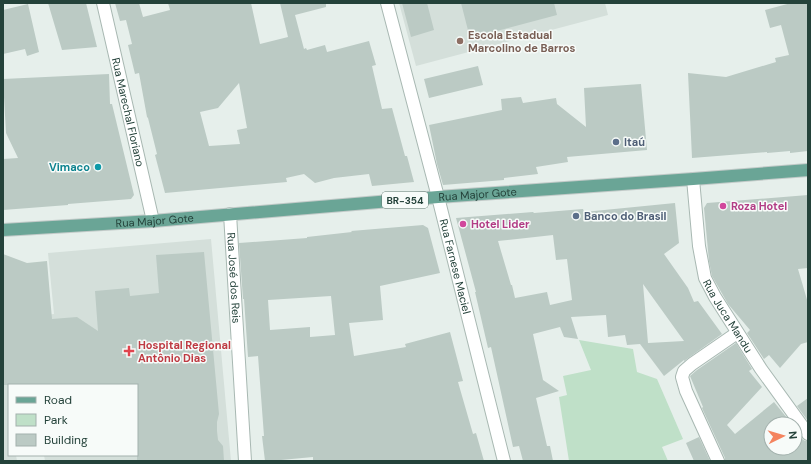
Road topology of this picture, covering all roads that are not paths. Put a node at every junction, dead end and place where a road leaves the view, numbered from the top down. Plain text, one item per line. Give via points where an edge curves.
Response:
1 (103, 3) edge
2 (387, 3) edge
3 (808, 170) edge
4 (693, 179) junction
5 (438, 197) junction
6 (230, 214) junction
7 (153, 221) junction
8 (3, 230) edge
9 (737, 333) junction
10 (808, 434) edge
11 (245, 461) edge
12 (504, 461) edge
13 (718, 461) edge

1 - 7 street, Rua Marechal Floriano
2 - 5 street, Rua Farnese Maciel
3 - 4 main road, Rua Major Gote / BR-354
4 - 5 main road, Rua Major Gote / BR-354
4 - 9 street, Rua Juca Mandu via 699,246 705,278
5 - 6 main road, Rua Major Gote / BR-354
5 - 12 street, Rua Farnese Maciel
6 - 7 main road, Rua Major Gote / BR-354
6 - 11 street, Rua José dos Reis
7 - 8 main road, Rua Major Gote / BR-354
9 - 10 street, Rua Juca Mandu
9 - 13 street via 692,364 684,371 682,377

